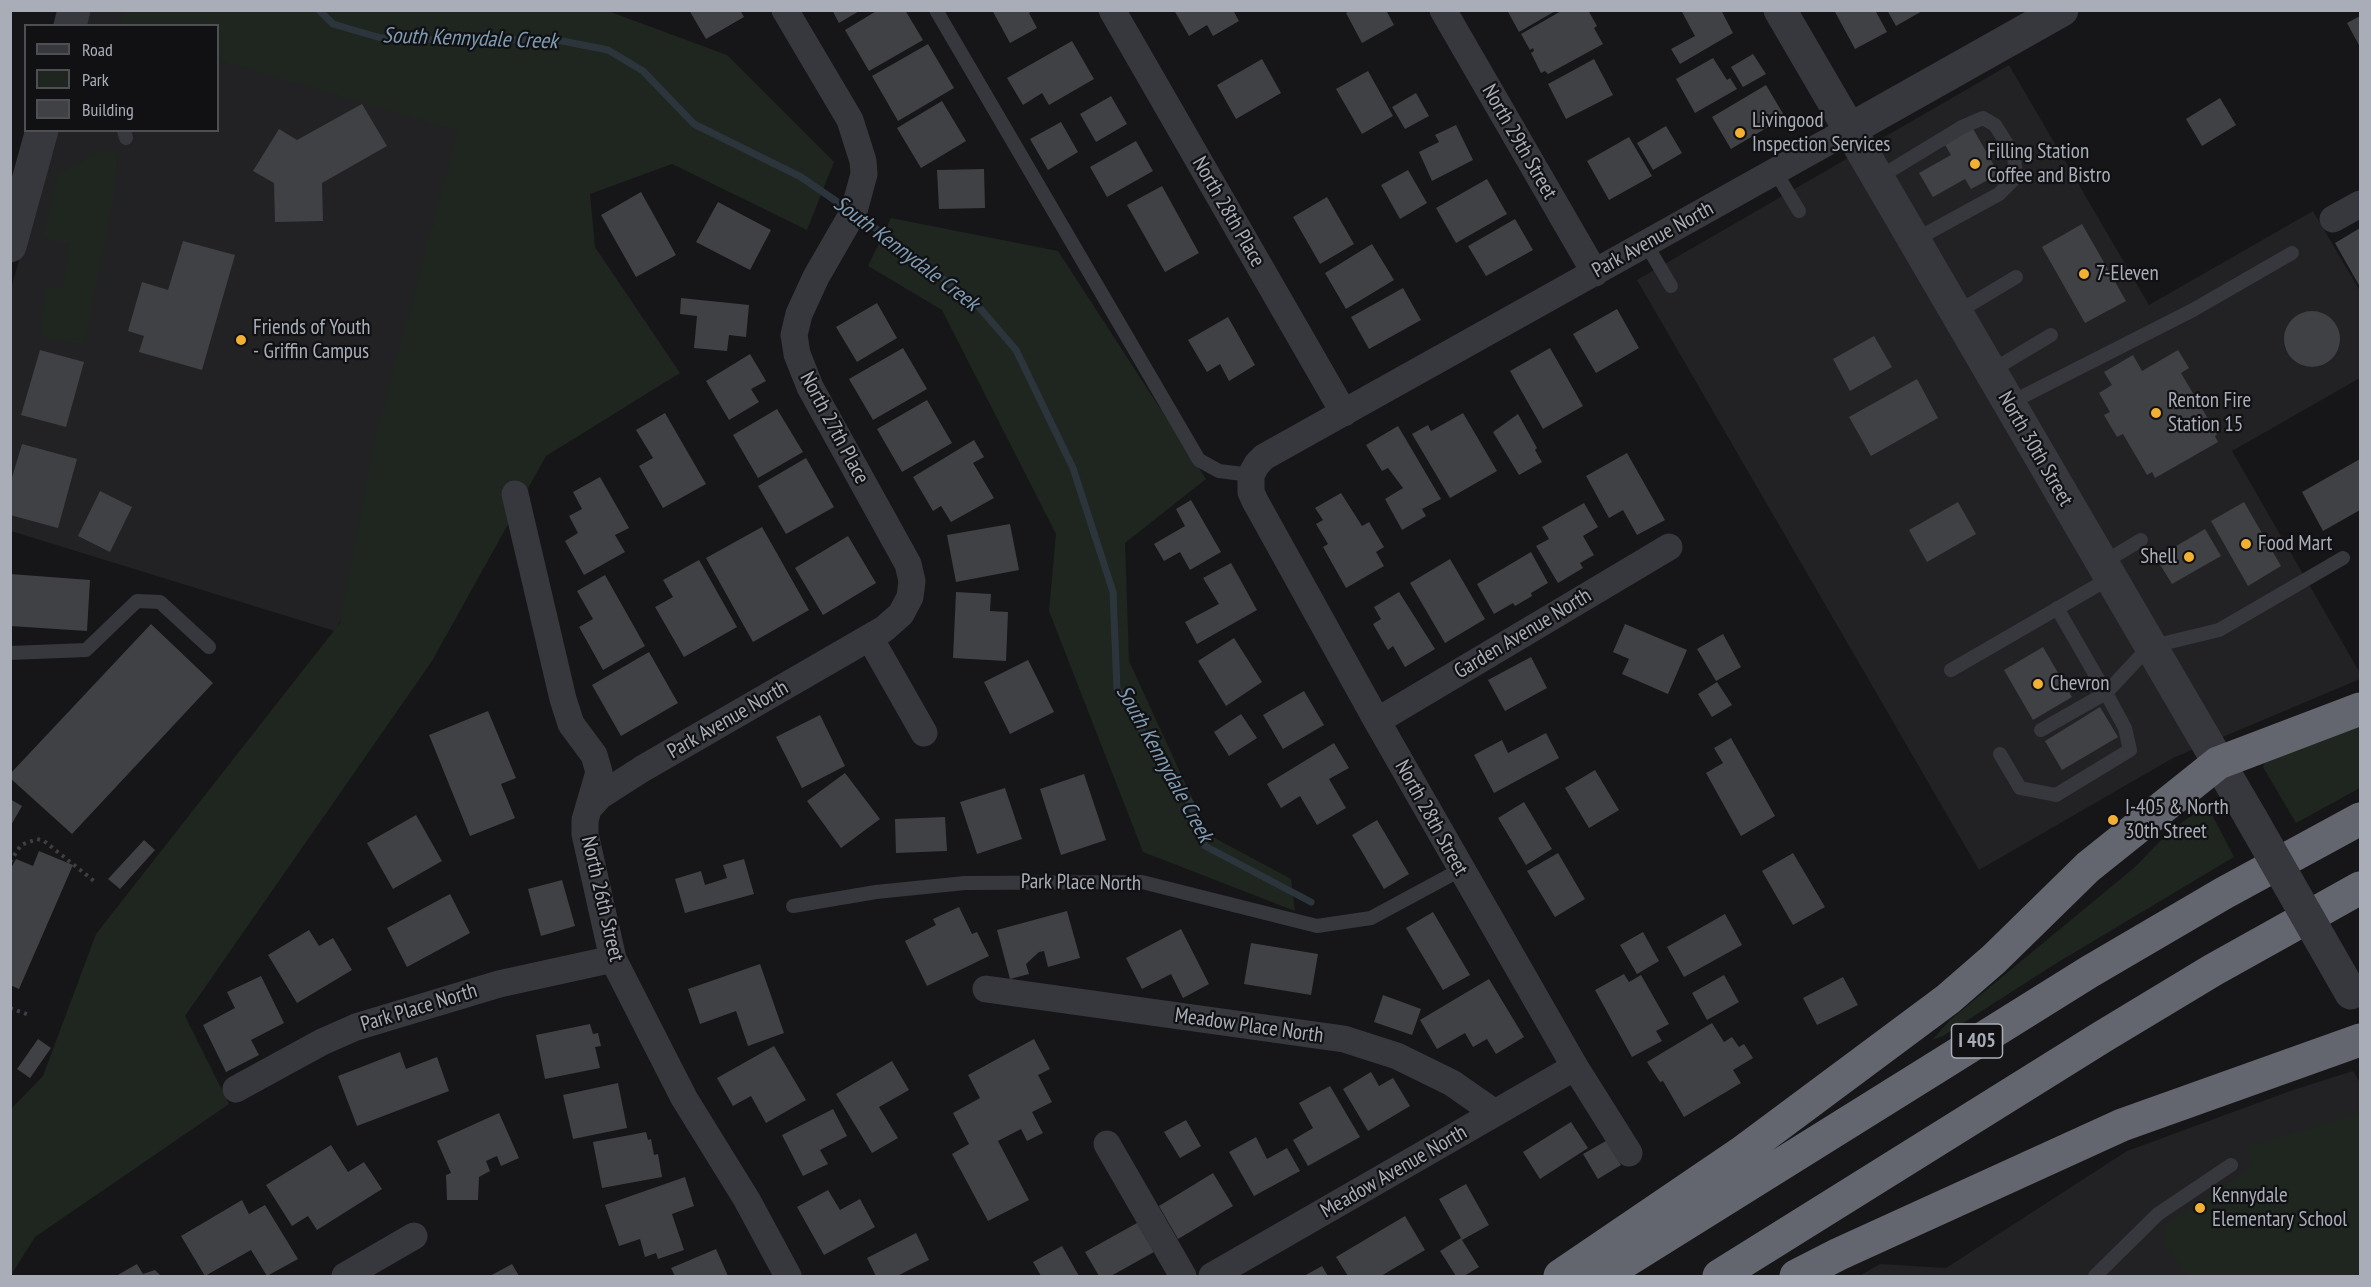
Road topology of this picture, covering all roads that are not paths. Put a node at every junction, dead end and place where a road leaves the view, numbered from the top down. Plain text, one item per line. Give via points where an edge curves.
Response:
1 (786, 10) edge
2 (936, 10) edge
3 (1112, 10) edge
4 (1443, 10) edge
5 (1780, 10) edge
6 (2062, 10) edge
7 (1849, 130) junction
8 (41, 132) edge
9 (1775, 171) junction
10 (1878, 178) junction
11 (2361, 204) edge
12 (1799, 211) dead end
13 (2333, 219) dead end
14 (1913, 240) junction
15 (1646, 244) junction
16 (10, 246) edge
17 (2292, 253) dead end
18 (1595, 273) junction
19 (2016, 277) dead end
20 (1671, 286) dead end
21 (1956, 313) junction
22 (2051, 335) dead end
23 (1990, 372) junction
24 (2008, 404) junction
25 (1344, 413) junction
26 (1251, 475) junction
27 (515, 494) dead end
28 (2142, 540) dead end
29 (1668, 547) dead end
30 (2343, 558) dead end
31 (2106, 571) junction
32 (2057, 609) junction
33 (870, 638) junction
34 (209, 647) dead end
35 (2149, 647) junction
36 (14, 653) edge
37 (1951, 670) dead end
38 (2106, 693) junction
39 (2361, 709) edge
40 (1377, 722) junction
41 (2041, 730) dead end
42 (924, 733) dead end
43 (2000, 754) dead end
44 (2218, 763) junction
45 (590, 807) junction
46 (2361, 819) edge
47 (1461, 870) junction
48 (2361, 888) edge
49 (793, 906) dead end
50 (613, 959) junction
51 (986, 989) dead end
52 (2356, 1002) edge
53 (2361, 1040) edge
54 (1575, 1067) junction
55 (236, 1089) dead end
56 (1495, 1113) junction
57 (1107, 1144) dead end
58 (1629, 1153) dead end
59 (2231, 1165) dead end
60 (414, 1236) dead end
61 (345, 1276) edge
62 (788, 1276) edge
63 (1183, 1276) edge
64 (1212, 1276) edge
65 (1560, 1276) edge
66 (1602, 1276) edge
67 (1719, 1276) edge
68 (1796, 1276) edge
69 (2095, 1276) edge

1 - 33 street, North 27th Place via 850,120 863,153 864,174 854,211 816,277 794,335 810,387 908,564 910,597 901,614
2 - 26 lane via 1199,460 1219,471
3 - 25 street, North 28th Place
4 - 18 street, North 29th Street
5 - 7 street, North 30th Street
6 - 7 street, Park Avenue North
7 - 9 street, Park Avenue North
7 - 10 street, North 30th Street
8 - 16 street
9 - 12 lane
9 - 15 street, Park Avenue North
10 - 14 street, North 30th Street
10 - 14 lane via 1983,118 1995,125 2014,155 2016,177 1999,194
11 - 13 street
14 - 21 street, North 30th Street
15 - 18 street, Park Avenue North
15 - 20 lane
17 - 24 lane via 2193,310
18 - 25 street, Park Avenue North
19 - 21 lane
21 - 23 street, North 30th Street
22 - 23 lane
23 - 24 street, North 30th Street
24 - 31 street, North 30th Street
25 - 26 street, Park Avenue North via 1264,457
26 - 40 street, North 28th Street via 1255,501
27 - 45 street, North 26th Street via 563,699 571,724 594,755 598,772
28 - 31 lane
29 - 40 street, Garden Avenue North
30 - 35 lane via 2219,630
31 - 32 lane
31 - 35 street, North 30th Street
32 - 37 lane
32 - 38 lane
33 - 42 street
33 - 45 street, Park Avenue North via 642,769
34 - 36 lane via 160,603 137,601 86,650
35 - 38 lane
35 - 44 street, North 30th Street
38 - 41 lane
38 - 43 lane via 2125,728 2130,750 2056,795 2020,788
39 - 44 highway
40 - 47 street, North 28th Street
44 - 52 street, North 30th Street, bridge
44 - 65 highway via 2088,867 1948,999 1741,1153
45 - 50 street, North 26th Street via 585,834
46 - 66 highway, I 405 via 2089,972
47 - 49 lane, Park Place North via 1371,918 1317,926 1142,882 965,883
47 - 54 street, North 28th Street
48 - 67 highway via 2112,1031
50 - 55 street, Park Place North via 499,984 368,1023 322,1042
50 - 62 street, North 26th Street via 684,1098
51 - 56 street, Meadow Place North via 1344,1039 1406,1060 1452,1083
53 - 68 highway via 2122,1125
54 - 56 street, Meadow Avenue North
54 - 58 street, North 28th Street
56 - 64 street, Meadow Avenue North
57 - 63 street
59 - 69 lane via 2158,1214
60 - 61 street

